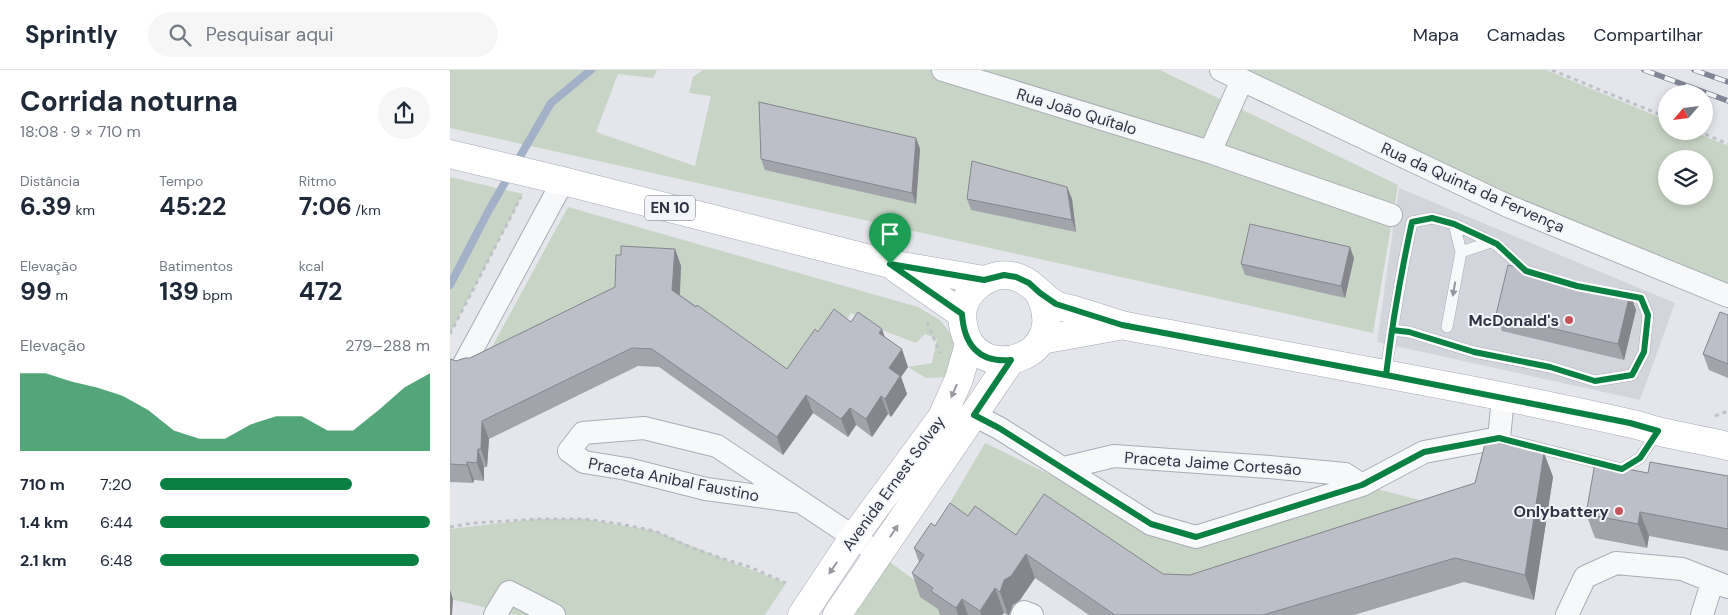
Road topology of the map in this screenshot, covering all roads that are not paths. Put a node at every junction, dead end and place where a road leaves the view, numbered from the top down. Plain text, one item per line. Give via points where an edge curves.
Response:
1 (944, 70) edge
2 (1220, 70) edge
3 (1242, 80) junction
4 (1210, 152) junction
5 (450, 154) edge
6 (557, 191) junction
7 (1391, 215) dead end
8 (1454, 224) junction
9 (1491, 242) junction
10 (1461, 252) junction
11 (890, 264) junction
12 (1551, 278) edge
13 (984, 280) junction
14 (1604, 291) edge
15 (1040, 293) junction
16 (1728, 296) edge
17 (962, 314) junction
18 (1122, 325) junction
19 (1447, 327) dead end
20 (1392, 330) junction
21 (1041, 340) junction
22 (969, 344) junction
23 (1011, 360) junction
24 (463, 366) edge
25 (1386, 375) junction
26 (1504, 398) junction
27 (974, 415) junction
28 (1658, 431) junction
29 (1499, 438) junction
30 (1728, 446) edge
31 (1064, 468) junction
32 (1362, 485) junction
33 (801, 502) junction
34 (853, 538) junction
35 (879, 554) junction
36 (1720, 585) edge
37 (495, 615) edge
38 (554, 615) edge
39 (802, 615) edge
40 (837, 615) edge
41 (1022, 615) edge
42 (1032, 615) edge
43 (1567, 615) edge
44 (1702, 615) edge

1 - 4 street, Rua João Quítalo
2 - 3 street, Rua da Quinta da Fervença
3 - 4 street
3 - 16 street, Rua da Quinta da Fervença via 1508,206
4 - 7 street, Rua João Quítalo
5 - 6 main road, EN 10
6 - 11 main road, EN 10
6 - 24 street
8 - 9 lane
8 - 10 lane
8 - 20 lane via 1432,218 1412,222
9 - 10 lane
9 - 12 lane via 1526,271
10 -> 19 lane
11 - 13 main road, EN 10
11 - 17 main road
13 - 15 main road via 1004,275 1016,277
13 - 17 main road via 969,294
14 - 20 lane via 1641,298 1648,315 1644,352 1632,375 1595,381 1550,367 1474,352
15 - 18 main road via 1056,304
15 - 21 main road via 1046,306 1047,320
17 - 22 main road
18 - 21 main road
18 - 25 main road
20 - 25 lane
21 - 23 main road via 1032,351
22 - 23 main road via 988,357
22 -> 34 main road, Avenida Ernest Solvay via 959,379 942,417
23 - 27 main road, Avenida Ernest Solvay
25 - 26 main road
26 - 28 main road
26 - 29 street
27 - 31 street, Praceta Jaime Cortesão
35 -> 27 main road, Avenida Ernest Solvay
28 - 29 lane via 1640,458 1622,469
28 - 30 main road
29 - 32 street, Praceta Jaime Cortesão via 1424,452
31 - 32 street, Praceta Jaime Cortesão via 1114,456 1345,474
31 - 32 street, Praceta Jaime Cortesão via 1151,524 1196,537
33 - 33 street, Praceta Anibal Faustino via 717,446 644,428 583,433 569,451 584,462 706,489
33 - 34 street, Praceta Anibal Faustino
34 - 35 street, Praceta Anibal Faustino
34 -> 39 main road, Avenida Ernest Solvay
35 - 40 main road, Avenida Ernest Solvay
36 - 43 street via 1682,569 1616,562 1585,577
36 - 44 street
37 - 38 street via 509,592
41 - 42 street via 1024,612

